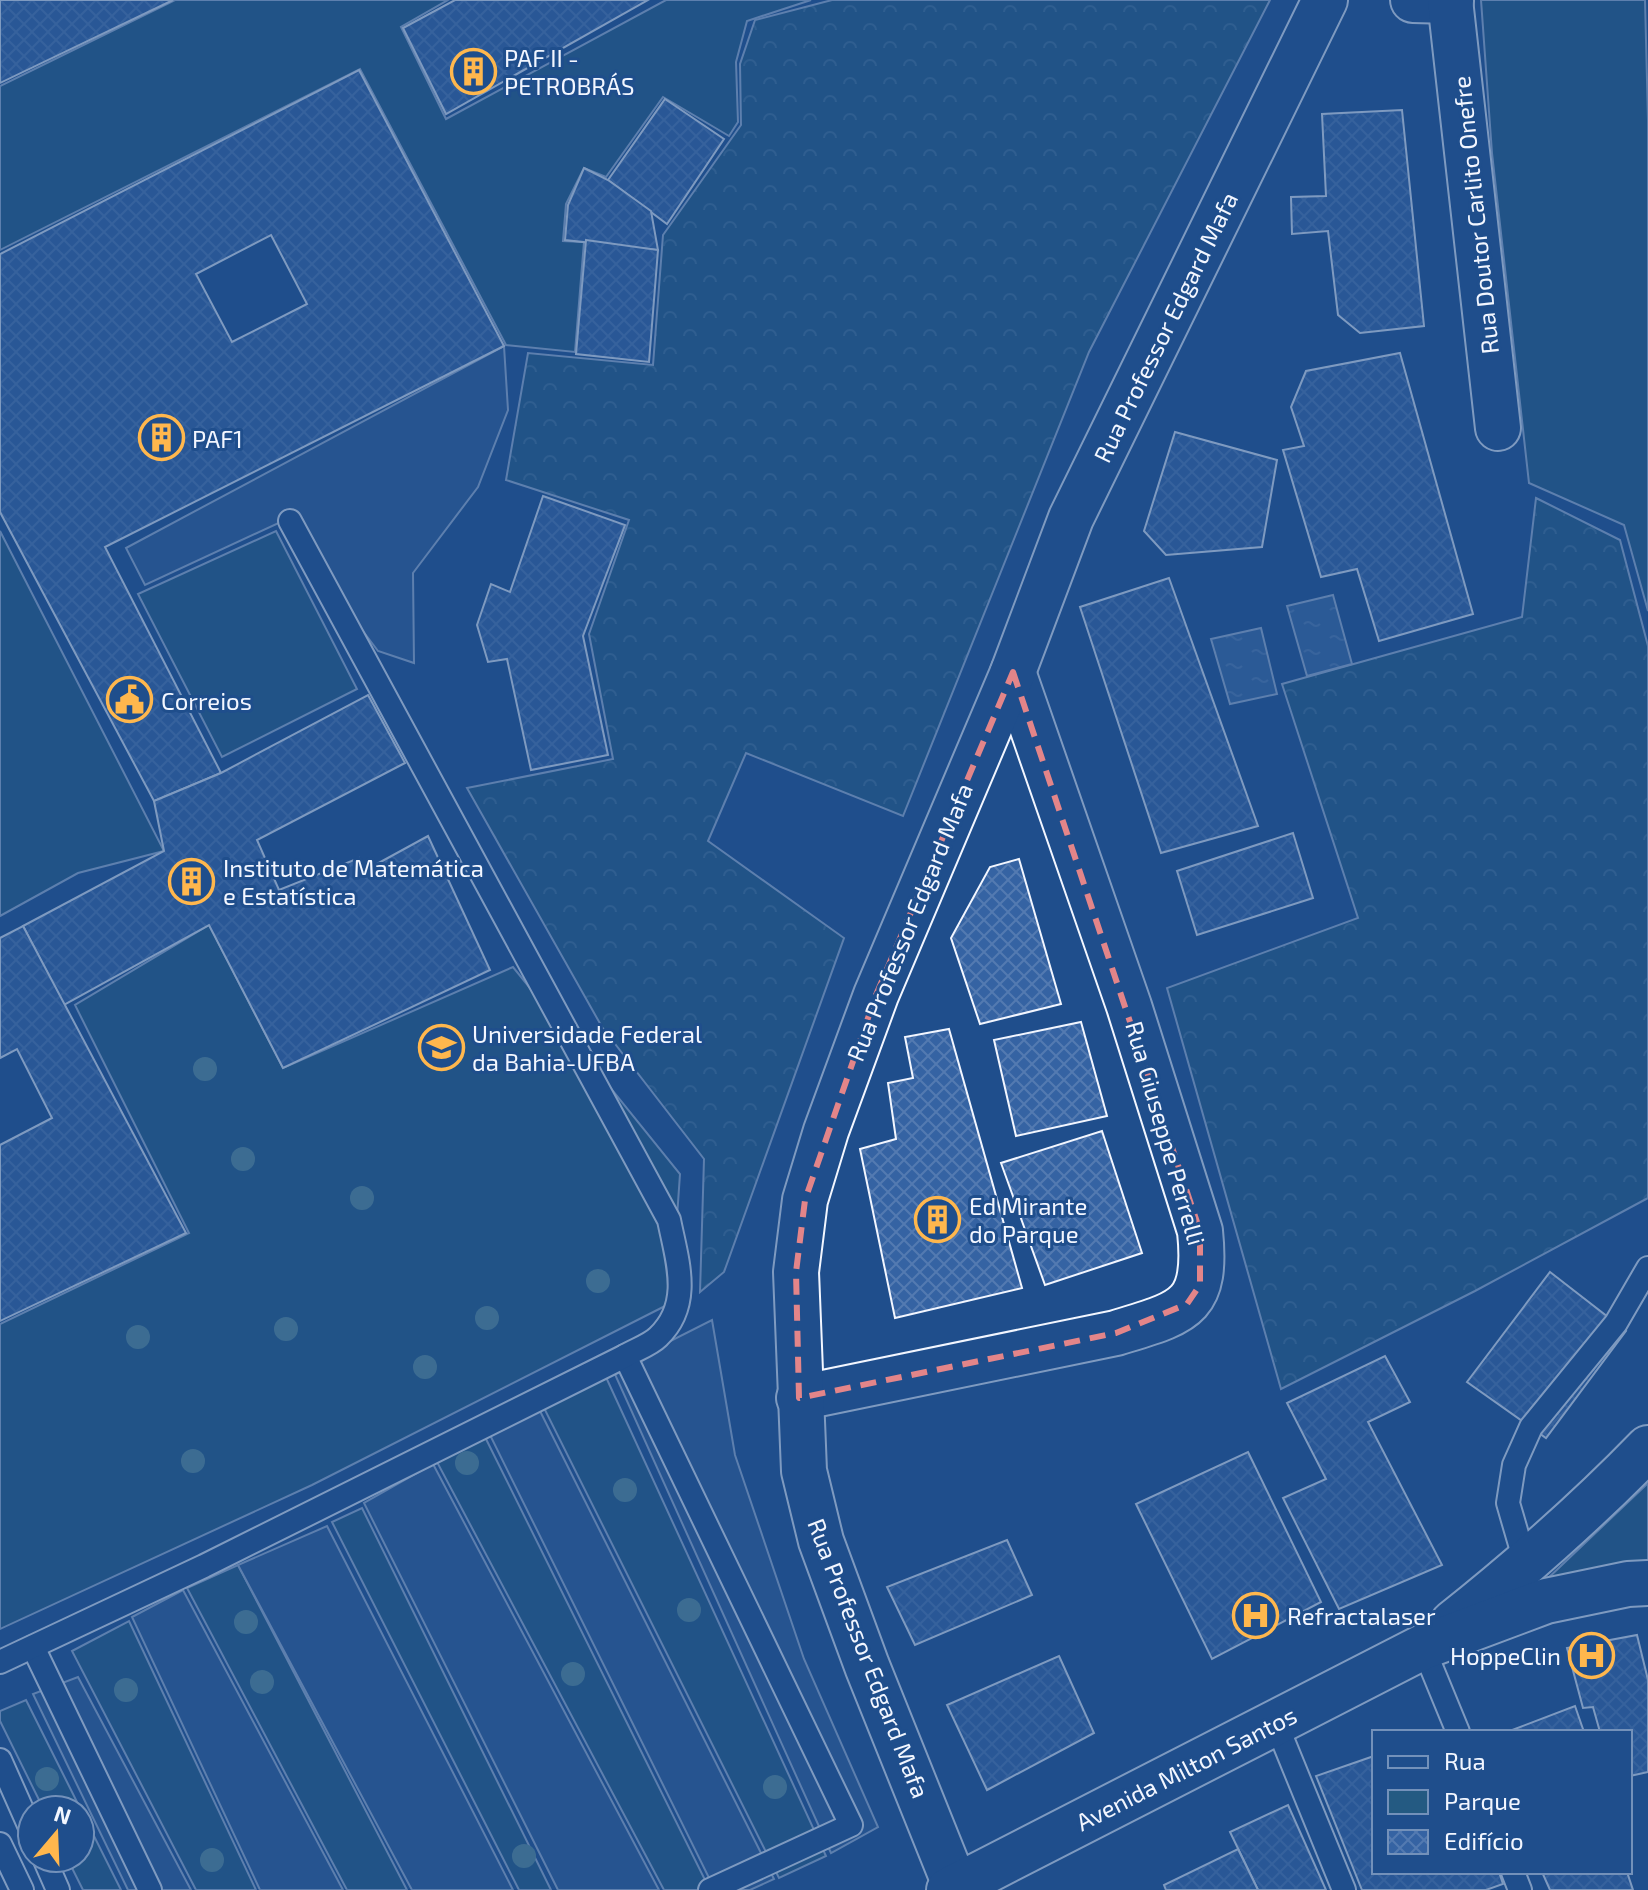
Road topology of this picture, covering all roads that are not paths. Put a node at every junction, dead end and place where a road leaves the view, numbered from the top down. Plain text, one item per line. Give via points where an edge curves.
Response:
1 (1325, 0) edge
2 (1438, 0) edge
3 (1498, 428) dead end
4 (290, 521) dead end
5 (1013, 672) junction
6 (1648, 1268) edge
7 (625, 1356) junction
8 (799, 1398) junction
9 (1648, 1448) edge
10 (1526, 1565) junction
11 (1648, 1583) edge
12 (33, 1647) junction
13 (1423, 1647) junction
14 (0, 1662) edge
15 (1275, 1721) junction
16 (1457, 1730) edge
17 (0, 1760) edge
18 (16, 1796) edge
19 (0, 1844) edge
20 (955, 1889) edge
21 (22, 1890) edge
22 (150, 1890) edge
23 (710, 1890) edge
24 (1344, 1890) edge

1 - 5 street, Rua Professor Edgard Mafa via 1071,518
2 - 3 street, Rua Doutor Carlito Onefre
4 - 7 lane via 669,1220 682,1283 675,1314 657,1338
5 - 8 street, Rua Professor Edgard Mafa via 876,995 805,1200 796,1272
5 - 8 street, Rua Giuseppe Perrelli via 1129,1006 1200,1231 1200,1285 1187,1304 1116,1333
6 - 10 lane via 1616,1323 1531,1427 1514,1465 1508,1503
7 - 12 lane
7 - 23 lane via 851,1825
8 - 20 street, Rua Professor Edgard Mafa via 804,1471 821,1541
9 - 10 street, Avenida Milton Santos
10 - 13 street, Avenida Milton Santos
11 - 13 street, Avenida Milton Santos via 1546,1601
12 - 14 lane
12 - 22 lane
13 - 15 street, Avenida Milton Santos
13 - 16 lane
15 - 20 street, Avenida Milton Santos
15 - 24 lane
17 - 18 lane
19 - 21 lane

